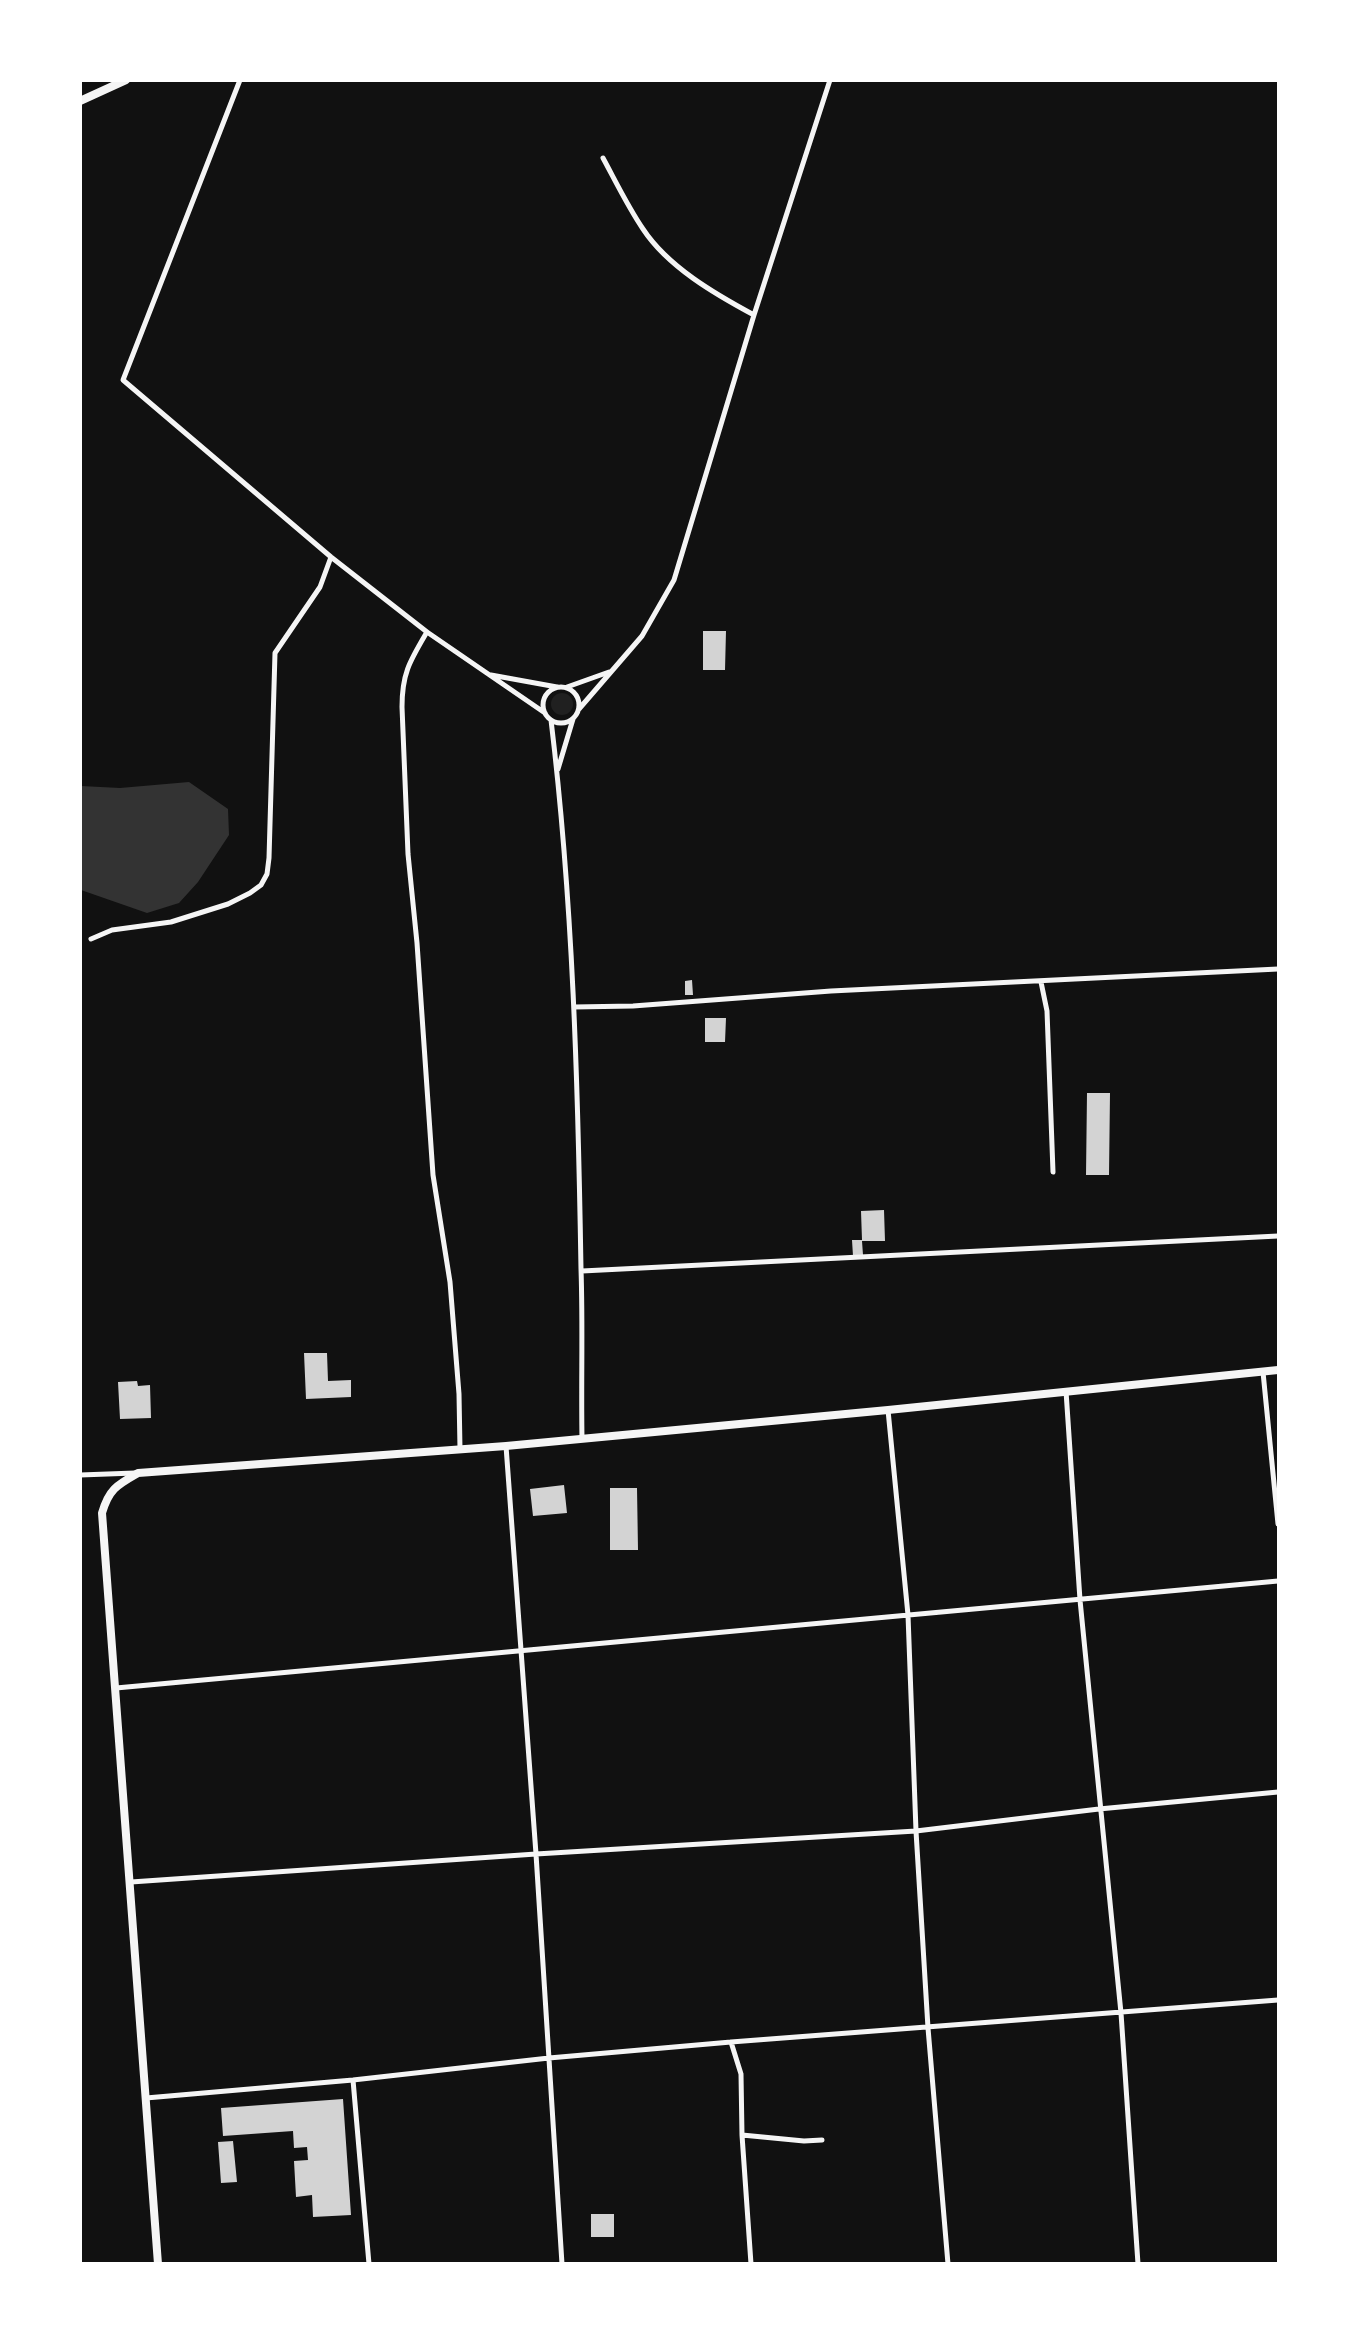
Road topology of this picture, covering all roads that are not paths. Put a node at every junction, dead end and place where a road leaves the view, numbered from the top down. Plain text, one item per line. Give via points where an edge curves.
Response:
1 (126, 80) edge
2 (240, 80) edge
3 (830, 80) edge
4 (80, 101) edge
5 (603, 158) dead end
6 (754, 315) junction
7 (331, 557) junction
8 (427, 632) junction
9 (612, 671) junction
10 (488, 674) junction
11 (557, 687) junction
12 (567, 687) junction
13 (579, 709) junction
14 (545, 713) junction
15 (573, 719) junction
16 (551, 720) junction
17 (557, 772) junction
18 (91, 939) dead end
19 (1279, 969) edge
20 (1041, 982) junction
21 (574, 1007) junction
22 (1053, 1172) dead end
23 (1279, 1236) edge
24 (582, 1271) junction
25 (1279, 1370) edge
26 (1263, 1372) junction
27 (1066, 1391) junction
28 (888, 1410) junction
29 (582, 1438) junction
30 (506, 1446) junction
31 (460, 1449) junction
32 (138, 1473) junction
33 (80, 1475) edge
34 (1279, 1524) edge
35 (1279, 1581) edge
36 (1080, 1600) junction
37 (908, 1615) junction
38 (522, 1649) junction
39 (116, 1688) junction
40 (1279, 1792) edge
41 (1099, 1809) junction
42 (916, 1831) junction
43 (536, 1854) junction
44 (131, 1882) junction
45 (1279, 2000) edge
46 (1121, 2013) junction
47 (928, 2028) junction
48 (731, 2042) junction
49 (549, 2058) junction
50 (353, 2080) junction
51 (146, 2098) junction
52 (743, 2135) junction
53 (822, 2140) dead end
54 (158, 2263) edge
55 (369, 2263) edge
56 (562, 2263) edge
57 (751, 2263) edge
58 (948, 2263) edge
59 (1138, 2263) edge

1 - 4 main road
2 - 7 street via 123,380
3 - 6 street
5 - 6 street via 644,231 671,261 698,283
6 - 9 street via 674,580 642,636
7 - 8 street
7 - 18 street via 320,587 275,653 269,858 261,885 228,904 194,915 112,930
8 - 10 street
8 - 31 street via 402,683 403,734 433,1175 450,1282
9 - 12 street
9 - 13 street
10 - 11 street
10 - 14 street
11 - 12 street
11 - 14 street via 545,697
12 - 13 street via 576,693
13 - 15 street
14 - 16 street
15 - 16 street
15 - 17 street
16 - 17 street
17 - 21 street
19 - 20 street
20 - 21 street
20 - 22 street via 1047,1012
21 - 24 street
23 - 24 street
24 - 29 street
25 - 26 main road
26 - 27 main road
26 - 34 street
27 - 28 main road
27 - 36 street
28 - 29 main road
28 - 37 street
29 - 30 main road
30 - 31 main road
30 - 38 street
31 - 32 main road
32 - 33 street
32 - 39 main road via 114,1487 102,1513
35 - 36 street
36 - 37 street
36 - 41 street
37 - 38 street
37 - 42 street
38 - 39 street
38 - 43 street
39 - 44 main road
40 - 41 street
41 - 42 street
41 - 46 street
42 - 43 street
42 - 47 street
43 - 44 street
43 - 49 street
44 - 51 main road
45 - 46 street
46 - 47 street
46 - 59 street
47 - 48 street
47 - 58 street
48 - 49 street
48 - 52 street via 741,2074
49 - 50 street
49 - 56 street
50 - 51 street
50 - 55 street
51 - 54 main road
52 - 53 street
52 - 57 street

